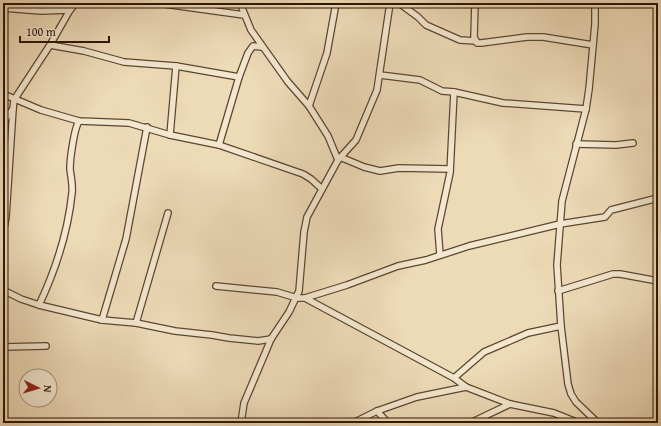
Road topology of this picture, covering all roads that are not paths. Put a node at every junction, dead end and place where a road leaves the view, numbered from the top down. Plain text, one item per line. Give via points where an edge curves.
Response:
1 (76, 3) edge
2 (157, 3) edge
3 (240, 3) edge
4 (336, 3) edge
5 (390, 3) edge
6 (399, 3) edge
7 (475, 3) edge
8 (595, 3) edge
9 (3, 8) edge
10 (70, 10) junction
11 (244, 15) junction
12 (476, 41) junction
13 (50, 45) junction
14 (593, 45) junction
15 (262, 47) junction
16 (176, 66) junction
17 (380, 75) junction
18 (239, 78) junction
19 (454, 92) junction
20 (3, 94) edge
21 (14, 100) junction
22 (309, 106) junction
23 (12, 109) junction
24 (586, 109) junction
25 (78, 121) junction
26 (3, 122) edge
27 (147, 128) junction
28 (170, 135) junction
29 (633, 143) dead end
30 (576, 144) junction
31 (219, 145) junction
32 (339, 159) junction
33 (450, 169) junction
34 (322, 189) junction
35 (658, 198) edge
36 (168, 213) dead end
37 (560, 224) junction
38 (3, 233) edge
39 (440, 255) junction
40 (658, 280) edge
41 (216, 286) dead end
42 (3, 290) edge
43 (558, 291) junction
44 (297, 298) junction
45 (305, 298) junction
46 (40, 305) junction
47 (102, 320) junction
48 (136, 323) junction
49 (561, 326) junction
50 (271, 339) junction
51 (258, 341) junction
52 (46, 346) dead end
53 (3, 347) edge
54 (266, 351) junction
55 (454, 378) junction
56 (466, 387) junction
57 (510, 404) junction
58 (377, 411) junction
59 (241, 423) edge
60 (353, 423) edge
61 (388, 423) edge
62 (470, 423) edge
63 (579, 423) edge
64 (598, 423) edge

1 - 10 street
2 - 11 street
3 - 11 street
4 - 22 street via 327,53
5 - 17 street
6 - 12 street via 426,25 460,40
7 - 12 street
8 - 14 street
9 - 10 street
10 - 13 street
11 - 15 street
12 - 14 street via 481,43 543,37
13 - 16 street via 124,62
13 - 21 street
14 - 24 street
15 - 18 street via 253,46
15 - 22 street
16 - 18 street
16 - 28 street
17 - 19 street via 420,80 442,91
17 - 32 street via 377,90 356,140
18 - 31 street
19 - 24 street via 503,103
19 - 33 street
20 - 21 street
21 - 23 street
21 - 25 street
22 - 32 street
23 - 26 street
23 - 38 street
24 - 30 street
25 - 27 street via 129,123
25 - 46 street via 70,167 72,191 68,222 51,279
27 - 28 street
27 - 47 street via 126,239
28 - 31 street
29 - 30 street
30 - 37 street via 562,201
31 - 34 street via 303,174
32 - 33 street via 380,171 399,168
32 - 34 street
33 - 39 street via 438,229
34 - 44 street via 305,223 301,284
35 - 37 street via 611,210 605,217
36 - 48 street
37 - 39 street
37 - 43 street
39 - 45 street via 398,266
40 - 43 street via 613,274
41 - 44 street via 278,292
42 - 46 street
43 - 49 street
44 - 45 street
44 - 50 street
45 - 55 street
46 - 47 street
47 - 48 street
48 - 51 street via 175,331
49 - 55 street via 528,333 484,352
49 - 64 street via 571,394 579,406
50 - 51 street
50 - 54 street
51 - 54 street
52 - 53 street
54 - 59 street via 244,404
55 - 56 street
56 - 57 street
56 - 58 street via 428,395
57 - 62 street
57 - 63 street via 554,413
58 - 60 street
58 - 61 street

